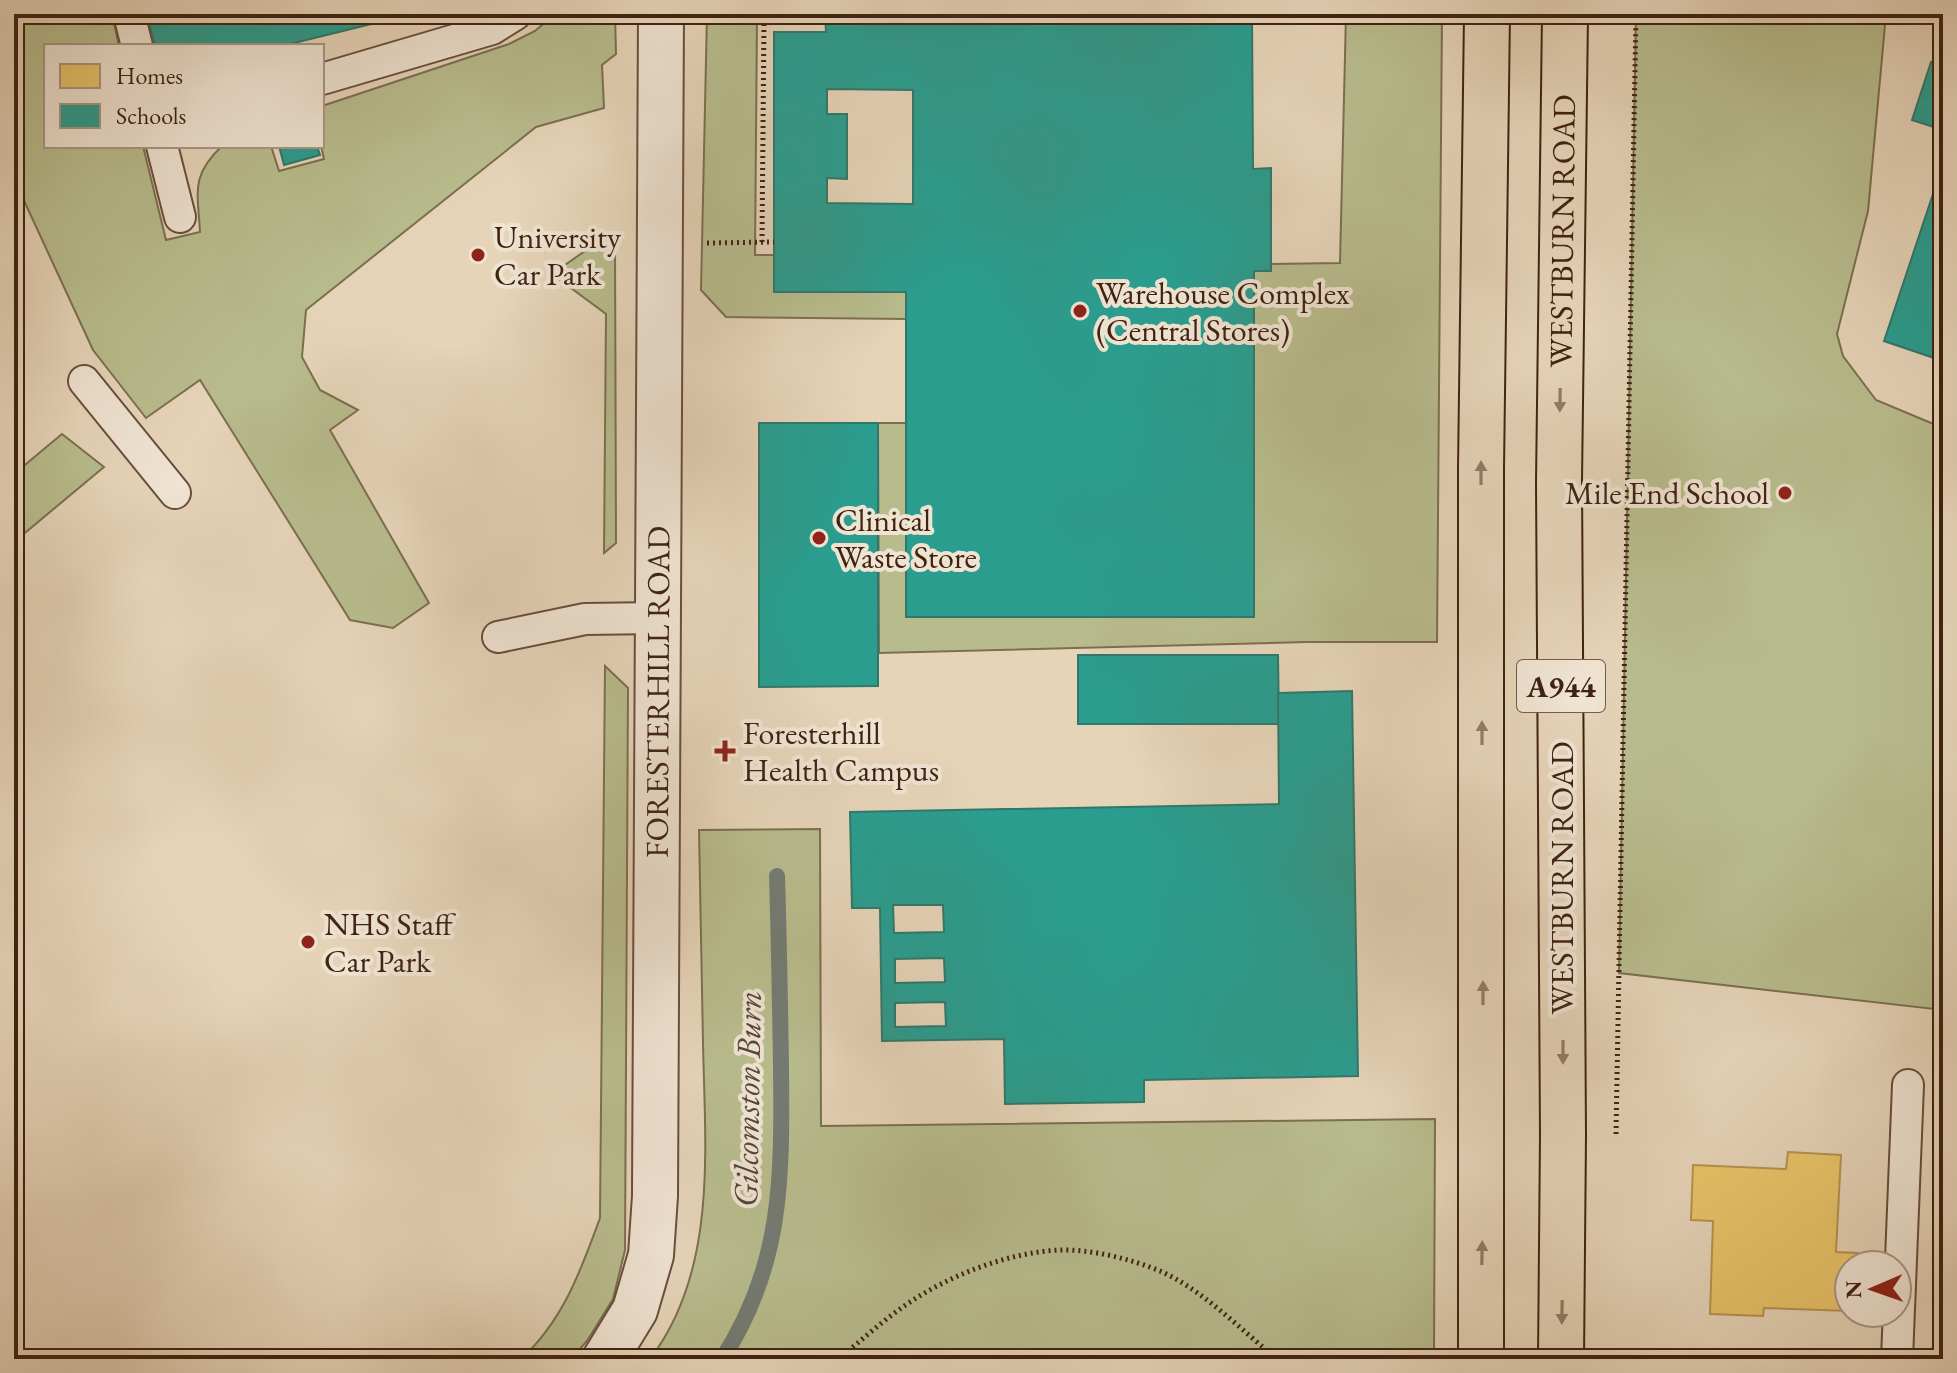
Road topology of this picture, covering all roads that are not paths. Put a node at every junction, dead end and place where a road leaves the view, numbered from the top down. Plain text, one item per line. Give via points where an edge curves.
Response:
1 (129, 14) edge
2 (516, 14) edge
3 (661, 14) edge
4 (1487, 14) edge
5 (1565, 14) edge
6 (136, 44) edge
7 (324, 78) edge
8 (163, 148) edge
9 (180, 217) dead end
10 (84, 381) dead end
11 (175, 493) dead end
12 (657, 618) junction
13 (498, 637) dead end
14 (1908, 1085) dead end
15 (605, 1359) edge
16 (1481, 1359) edge
17 (1561, 1359) edge
18 (1897, 1359) edge

1 - 6 lane
2 - 7 lane via 492,29
3 - 12 street, FORESTERHILL ROAD
16 -> 4 main road, A944
5 -> 17 main road, WESTBURN ROAD / A944 via 1559,482
8 - 9 lane
10 - 11 lane
12 - 13 lane via 585,619
12 - 15 street, FORESTERHILL ROAD via 651,1255 635,1310
14 - 18 lane

